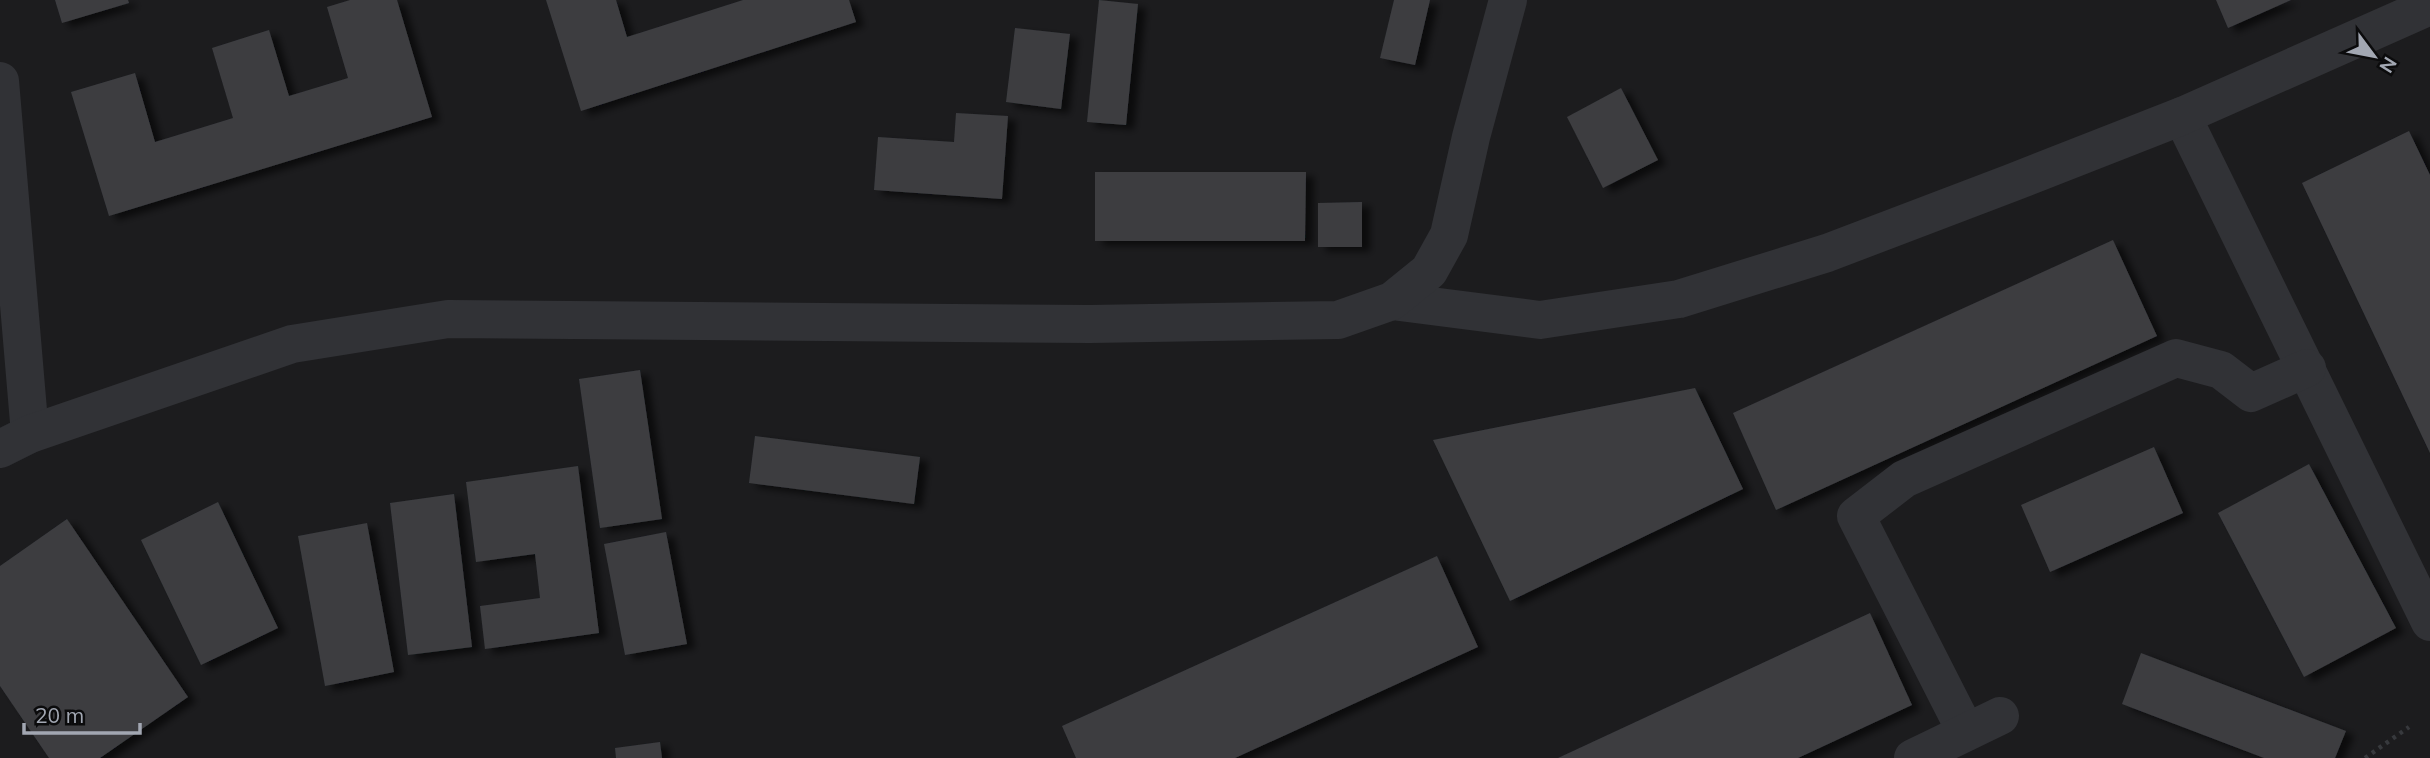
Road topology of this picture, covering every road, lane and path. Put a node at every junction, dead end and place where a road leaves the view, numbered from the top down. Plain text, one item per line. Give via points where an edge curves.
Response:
1 (1508, 0) edge
2 (2430, 6) edge
3 (0, 81) edge
4 (2182, 116) junction
5 (1392, 301) junction
6 (2307, 368) junction
7 (15, 442) edge
8 (2430, 622) edge
9 (2000, 716) dead end
10 (2409, 727) dead end
11 (1966, 732) junction
12 (1913, 758) edge
13 (2365, 758) edge

1 - 5 street via 1449,235 1429,271
2 - 4 street
3 - 7 street
4 - 5 street via 1827,253 1679,299 1540,320
4 - 6 street
5 - 7 street via 1338,320 1090,324 448,319 292,344
6 - 8 street
6 - 11 street via 2251,393 2221,370 2176,359 1904,479 1856,516
9 - 11 street
10 - 13 path
11 - 12 street

